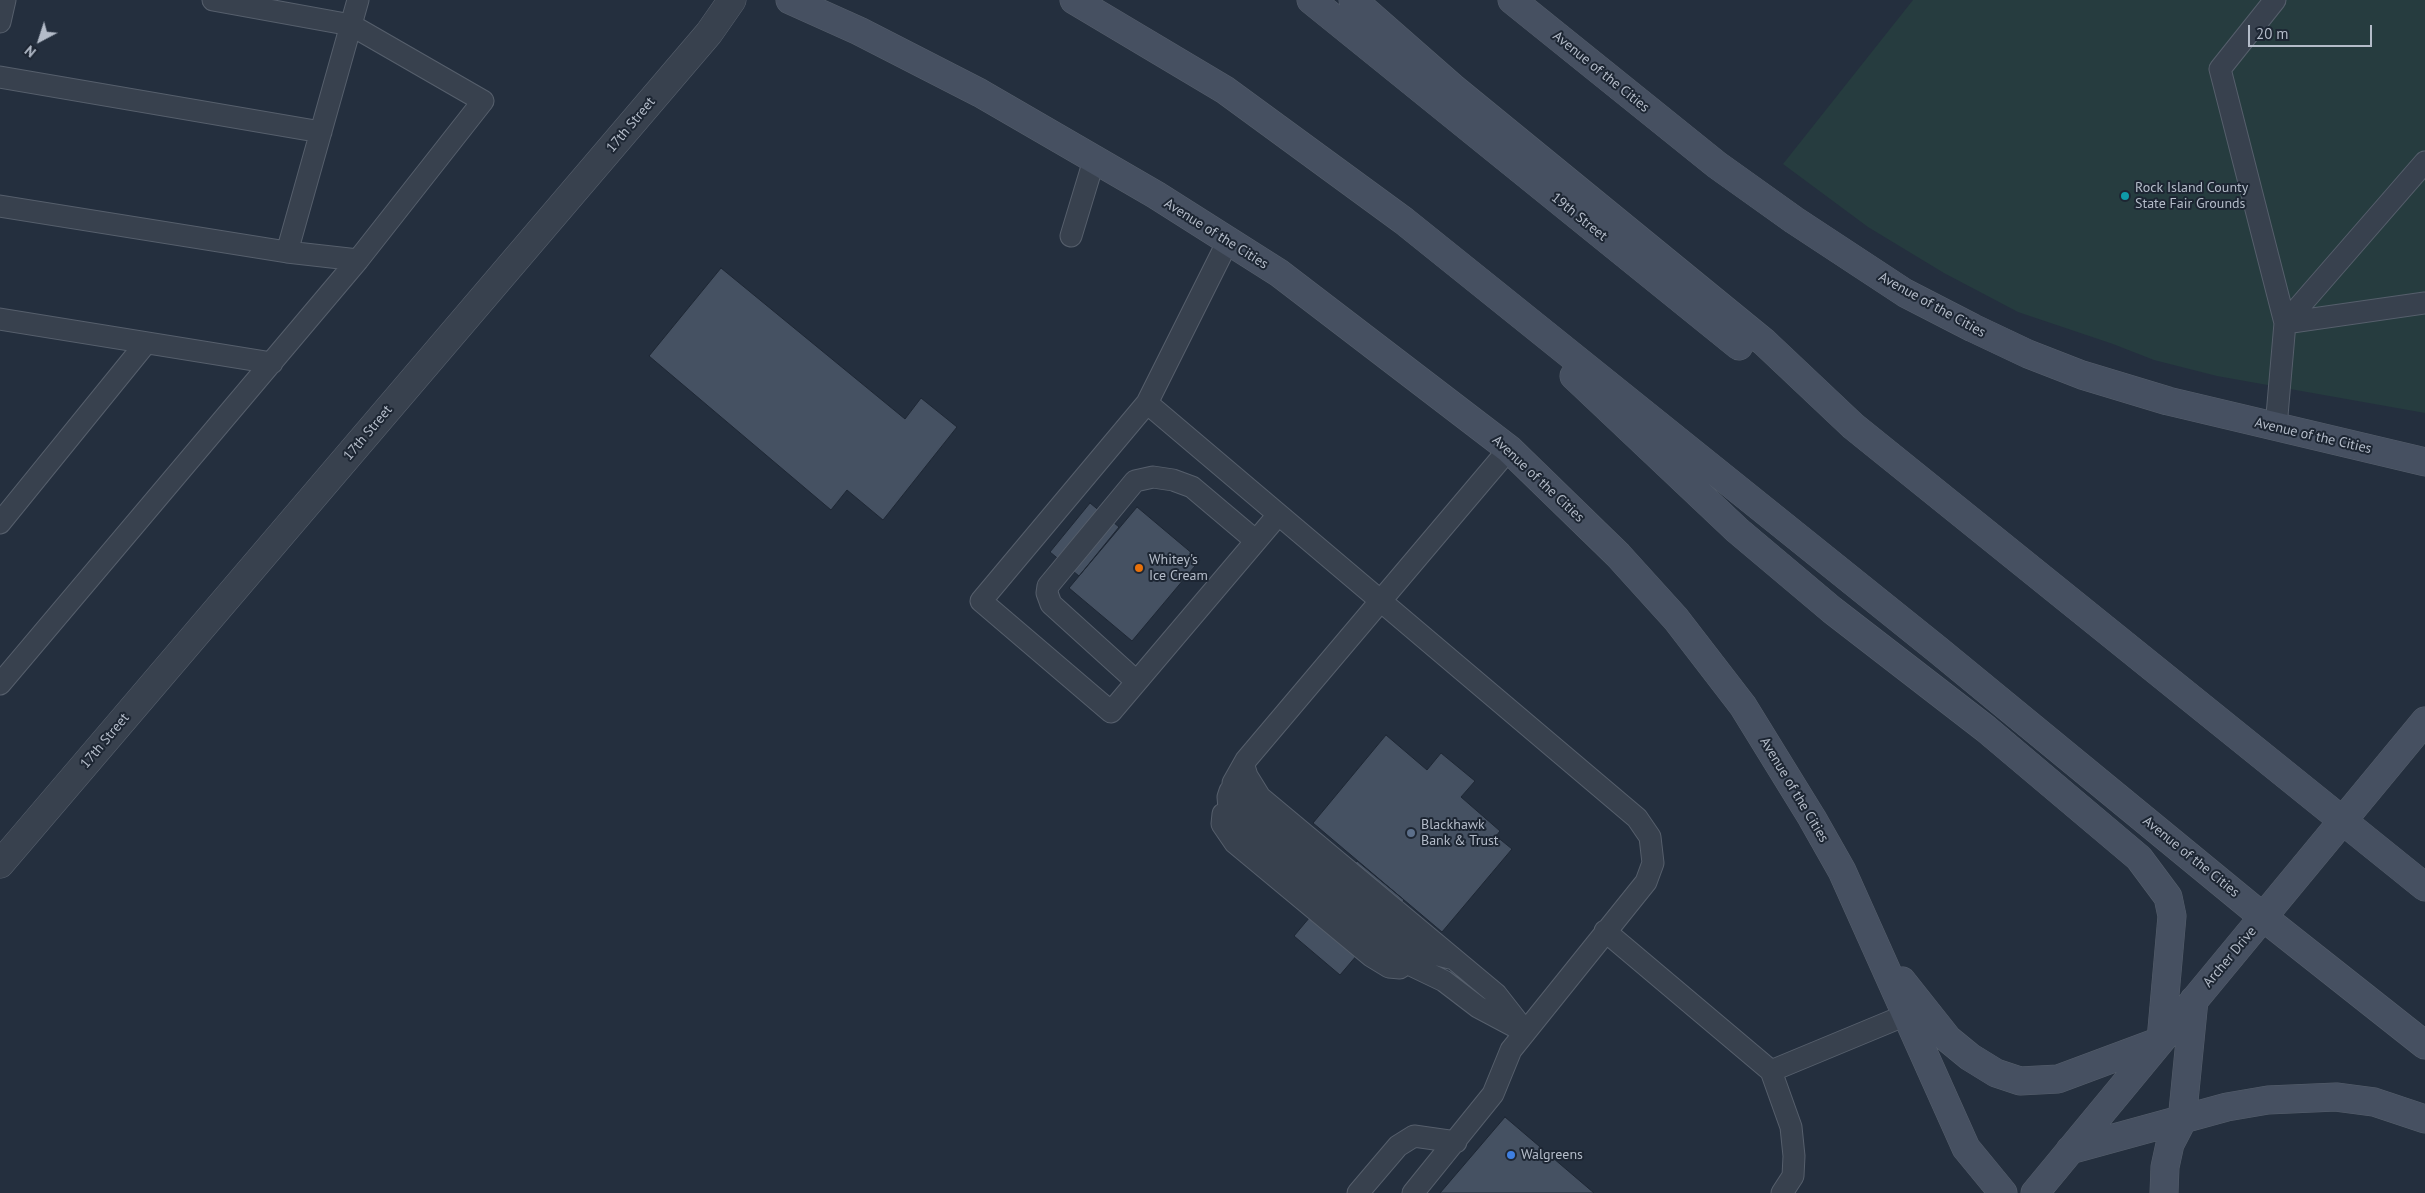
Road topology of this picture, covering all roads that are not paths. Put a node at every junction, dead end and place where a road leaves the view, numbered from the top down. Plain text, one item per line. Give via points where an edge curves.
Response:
1 (5, 0) edge
2 (213, 0) edge
3 (358, 0) edge
4 (732, 0) edge
5 (790, 0) edge
6 (1074, 0) edge
7 (1311, 0) edge
8 (1353, 0) edge
9 (1512, 0) edge
10 (2275, 0) edge
11 (0, 22) edge
12 (351, 25) junction
13 (0, 77) edge
14 (321, 132) junction
15 (1094, 160) junction
16 (2425, 162) edge
17 (0, 206) edge
18 (1071, 236) dead end
19 (1228, 240) junction
20 (287, 252) junction
21 (358, 260) junction
22 (1465, 271) junction
23 (2425, 303) edge
24 (0, 318) edge
25 (2285, 323) junction
26 (146, 343) junction
27 (272, 363) junction
28 (1147, 403) junction
29 (1853, 426) junction
30 (2276, 427) junction
31 (1509, 449) junction
32 (2421, 465) edge
33 (1278, 515) junction
34 (0, 523) edge
35 (1256, 541) junction
36 (1380, 601) junction
37 (1136, 681) junction
38 (0, 684) edge
39 (2425, 720) edge
40 (1246, 760) junction
41 (1230, 790) junction
42 (2342, 820) junction
43 (0, 864) edge
44 (2425, 887) edge
45 (2264, 917) junction
46 (1605, 931) junction
47 (1878, 951) junction
48 (1450, 958) junction
49 (2194, 1000) junction
50 (1906, 1015) junction
51 (1525, 1032) junction
52 (2161, 1040) junction
53 (2425, 1045) edge
54 (1771, 1071) junction
55 (2425, 1119) edge
56 (2182, 1121) junction
57 (1456, 1142) junction
58 (2070, 1150) junction
59 (1358, 1193) edge
60 (1413, 1193) edge
61 (1782, 1193) edge
62 (2003, 1193) edge
63 (2035, 1193) edge
64 (2164, 1193) edge

1 - 11 lane
2 - 12 lane
3 - 12 lane
4 - 43 street, 17th Street via 709,34
5 - 15 main road, Avenue of the Cities via 980,93
6 - 22 main road, Avenue of the Cities via 1225,90 1264,117 1404,220
7 - 29 main road, 19th Street via 1742,348
8 - 29 main road via 1452,87 1764,342
9 - 30 main road, Avenue of the Cities via 1717,165 1905,293 2020,351 2082,375 2168,401
10 - 25 lane via 2220,68
12 - 14 lane
12 - 21 lane via 483,101
13 - 14 lane
14 - 20 lane
15 - 18 lane
15 - 19 main road, Avenue of the Cities
16 - 25 lane
17 - 20 lane
19 - 28 lane
19 - 31 main road, Avenue of the Cities via 1279,273
20 - 21 lane
21 - 27 lane
22 - 45 main road, Avenue of the Cities via 1761,507
22 - 52 main road via 1736,530 1986,730 2138,858 2168,897 2172,916
23 - 25 lane
24 - 26 lane
25 - 30 lane
26 - 27 lane
26 - 34 lane
27 - 38 lane
28 - 33 lane
28 - 37 lane via 981,601 1111,712
29 - 42 main road
30 - 32 main road, Avenue of the Cities
31 - 36 lane
31 - 47 main road, Avenue of the Cities via 1618,555 1676,619 1743,706 1842,871
33 - 35 lane
33 - 36 lane
35 - 37 lane
35 - 37 lane via 1192,487 1153,477 1135,481 1048,586 1047,593 1051,604
36 - 40 lane
36 - 46 lane via 1637,818 1650,837 1653,864 1646,882
39 - 42 main road, Archer Drive
40 - 41 lane
40 - 48 lane via 1247,776 1260,797
41 - 48 lane via 1246,808 1400,940 1415,949
41 - 51 lane via 1229,809 1249,836 1396,958 1444,980 1478,1007
42 - 44 main road
42 - 45 main road, Archer Drive
45 - 49 main road, Archer Drive
45 - 53 main road, Avenue of the Cities
46 - 51 lane
46 - 54 lane
47 - 50 main road, Avenue of the Cities
47 - 52 main road via 1948,1038 1996,1073 2020,1081 2058,1079
48 - 51 lane via 1496,994
49 - 52 main road, Archer Drive
49 - 56 main road
50 - 54 lane
50 - 62 main road, Avenue of the Cities via 1966,1148
51 - 57 lane via 1511,1050 1493,1094
52 - 58 main road, Archer Drive
54 - 61 lane via 1791,1128 1794,1156 1793,1176
55 - 56 main road via 2374,1102 2336,1097 2268,1100 2227,1107
56 - 58 main road
56 - 64 main road via 2170,1144
57 - 59 lane via 1414,1136 1398,1146
57 - 60 lane
58 - 63 main road, Archer Drive

